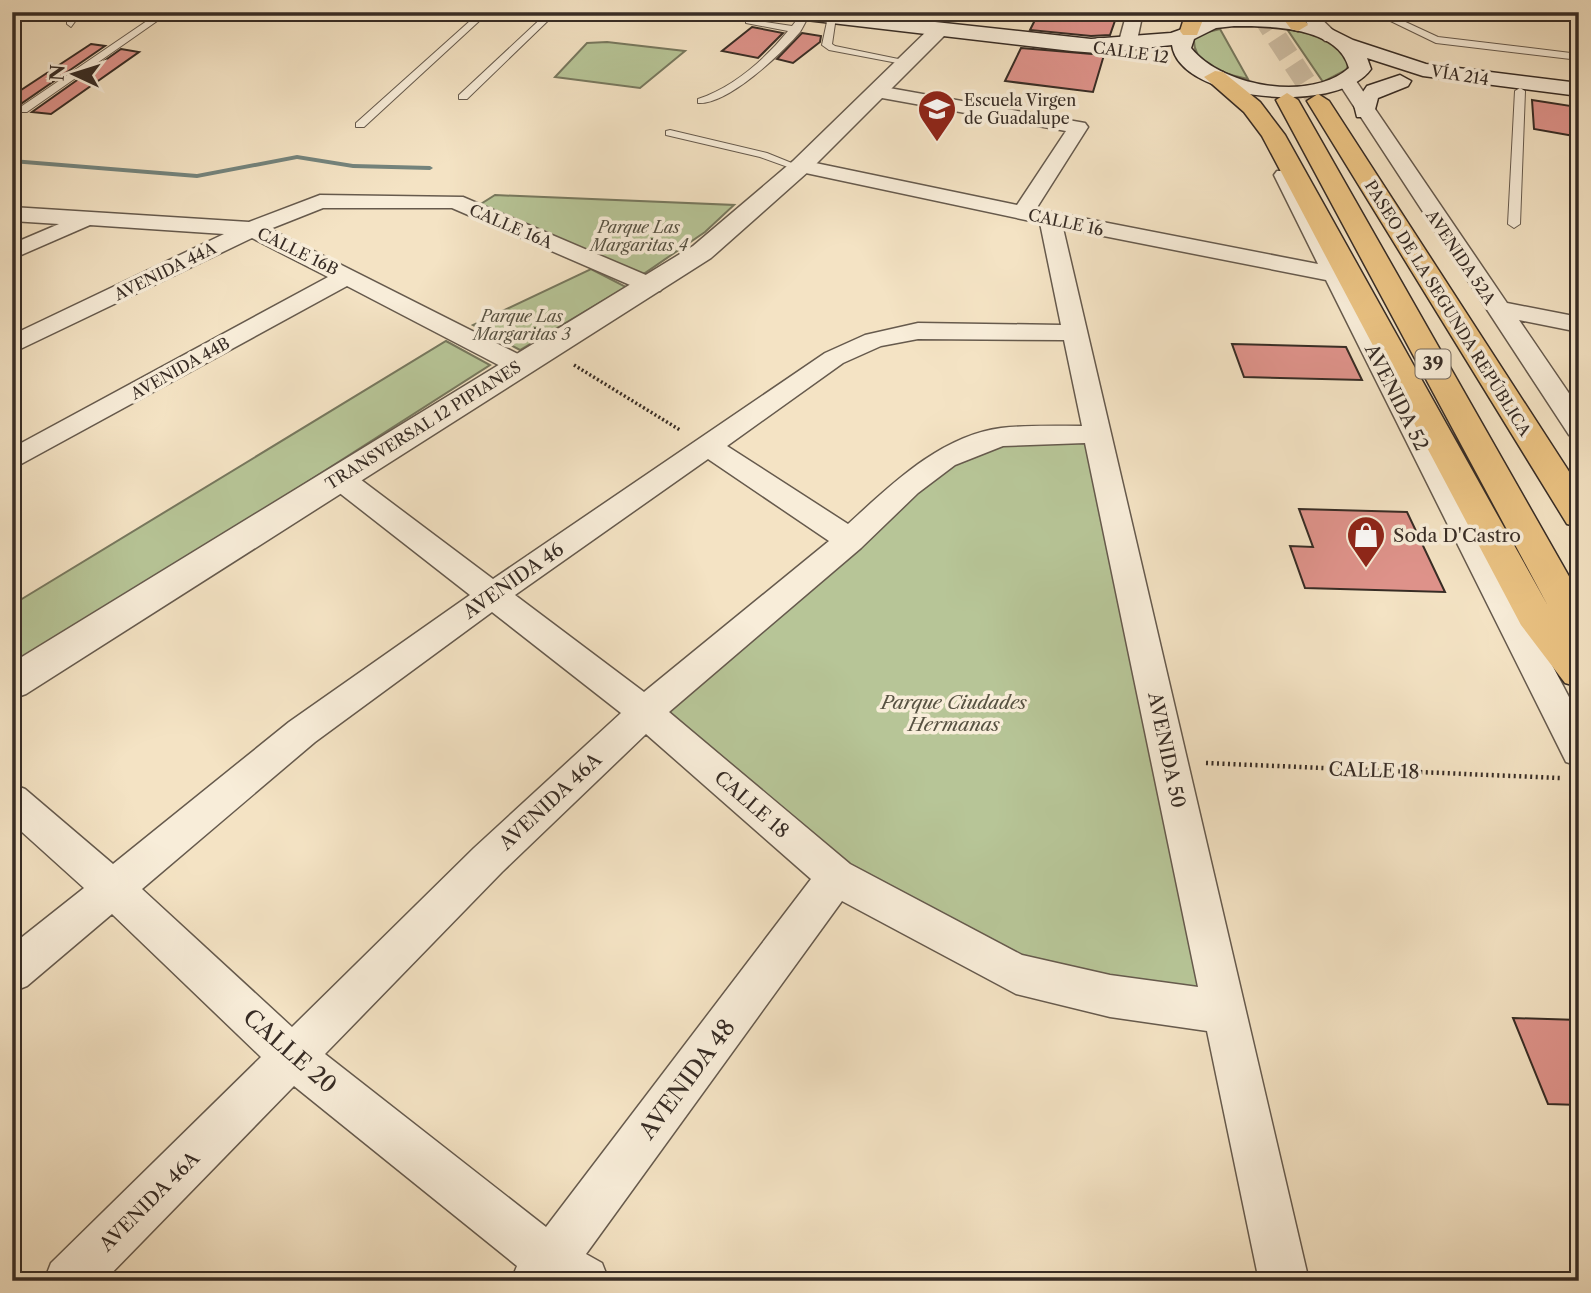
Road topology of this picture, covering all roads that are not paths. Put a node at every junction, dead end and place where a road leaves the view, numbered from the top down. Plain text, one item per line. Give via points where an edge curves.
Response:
1 (78, 12) edge
2 (166, 12) edge
3 (485, 12) edge
4 (553, 12) edge
5 (1135, 12) edge
6 (1376, 12) edge
7 (832, 17) junction
8 (1296, 17) edge
9 (797, 19) edge
10 (886, 19) edge
11 (749, 21) dead end
12 (71, 24) dead end
13 (1190, 26) edge
14 (939, 30) junction
15 (1338, 40) junction
16 (1072, 45) junction
17 (1127, 45) junction
18 (913, 57) junction
19 (1579, 57) edge
20 (1203, 69) junction
21 (1423, 70) junction
22 (1400, 81) junction
23 (1579, 83) edge
24 (1339, 87) junction
25 (1579, 90) edge
26 (1520, 91) junction
27 (878, 92) junction
28 (464, 97) dead end
29 (1579, 98) edge
30 (1287, 100) tunnel mouth
31 (702, 101) dead end
32 (23, 110) dead end
33 (1365, 113) junction
34 (360, 125) dead end
35 (670, 133) dead end
36 (800, 167) junction
37 (320, 201) joint
38 (12, 214) edge
39 (1037, 216) junction
40 (85, 220) junction
41 (1514, 224) dead end
42 (253, 229) junction
43 (12, 252) edge
44 (1333, 274) junction
45 (348, 275) junction
46 (652, 286) junction
47 (1496, 308) junction
48 (1579, 325) edge
49 (1075, 333) junction
50 (12, 345) edge
51 (519, 365) junction
52 (1579, 429) edge
53 (1098, 434) junction
54 (706, 445) junction
55 (12, 460) edge
56 (338, 477) junction
57 (1579, 497) edge
58 (1579, 515) edge
59 (850, 540) junction
60 (494, 594) junction
61 (1579, 628) edge
62 (1579, 672) edge
63 (12, 683) edge
64 (645, 712) junction
65 (1579, 751) edge
66 (12, 800) edge
67 (836, 877) junction
68 (114, 889) junction
69 (12, 972) edge
70 (1225, 1012) junction
71 (293, 1058) junction
72 (557, 1275) edge
73 (69, 1281) edge
74 (1284, 1281) edge

1 - 12 lane
2 - 32 lane
3 - 34 lane
4 - 28 lane
5 - 17 street
6 - 19 lane via 1436,40
7 - 9 main road, CALLE 12
7 - 10 main road, CALLE 12
7 - 18 lane via 827,45 832,48
8 - 13 main road, CALLE 12
8 - 15 main road, VÍA 214
9 - 11 lane
9 - 31 lane via 718,96
10 - 14 main road, CALLE 12
10 - 18 main road via 905,32
13 - 17 main road, CALLE 12
13 - 20 main road via 1181,48
14 - 16 main road, CALLE 12
14 - 18 main road, TRANSVERSAL 12 PIPIANES
15 - 21 main road, VÍA 214
15 - 24 main road via 1360,63 1360,69
16 - 17 main road, CALLE 12
16 - 20 main road, CALLE 12
18 - 27 main road, TRANSVERSAL 12 PIPIANES
20 - 24 main road, CALLE 12 via 1246,86 1280,91
20 - 44 street, AVENIDA 52 via 1264,135
20 - 62 highway via 1252,107 1273,135 1534,615
21 - 23 lane
21 - 25 main road, VÍA 214
22 - 24 main road, VÍA 214
22 - 26 main road, VÍA 214
22 - 33 main road via 1370,93 1364,102
24 - 33 street, AVENIDA 52A
24 - 57 highway via 1348,116
24 - 58 highway, PASEO DE LA SEGUNDA REPÚBLICA / 39
26 - 29 main road, VÍA 214
26 - 41 lane
27 - 36 main road, TRANSVERSAL 12 PIPIANES
27 - 39 street via 1078,127
30 - 61 highway, PASEO DE LA SEGUNDA REPÚBLICA / 39
33 - 47 street, AVENIDA 52A
35 - 36 lane
36 - 39 street, CALLE 16
36 - 46 main road, TRANSVERSAL 12 PIPIANES via 713,244
37 - 42 street, AVENIDA 44A
37 - 46 street, CALLE 16A via 455,202
38 - 40 street, CALLE 16B
39 - 44 street, CALLE 16
39 - 49 street, AVENIDA 50
40 - 42 street, CALLE 16B
40 - 43 street
42 - 45 street, CALLE 16B
42 - 50 street, AVENIDA 44A
44 - 65 street, AVENIDA 52
45 - 51 street, CALLE 16B
45 - 55 street, AVENIDA 44B
46 - 51 main road, TRANSVERSAL 12 PIPIANES
47 - 48 street
47 - 52 street, AVENIDA 52A
49 - 53 street, AVENIDA 50
49 - 54 street, AVENIDA 46 via 918,331 874,340 834,358
51 - 56 main road, TRANSVERSAL 12 PIPIANES
53 - 59 street, AVENIDA 46A via 1000,437 945,458
53 - 70 street, AVENIDA 50
54 - 59 street
54 - 60 street, AVENIDA 46
56 - 60 street, CALLE 18
56 - 63 main road, TRANSVERSAL 12 PIPIANES
59 - 64 street, AVENIDA 46A
60 - 64 street, CALLE 18
60 - 68 street, AVENIDA 46 via 302,732
64 - 67 street, CALLE 18
64 - 71 street, AVENIDA 46A via 488,860
66 - 68 street, CALLE 20
67 - 70 street, CALLE 18 via 1016,974 1110,996
67 - 72 street, AVENIDA 48
68 - 69 street, AVENIDA 46
68 - 71 street, CALLE 20
70 - 74 street, AVENIDA 50
71 - 72 street, CALLE 20
71 - 73 street, AVENIDA 46A

